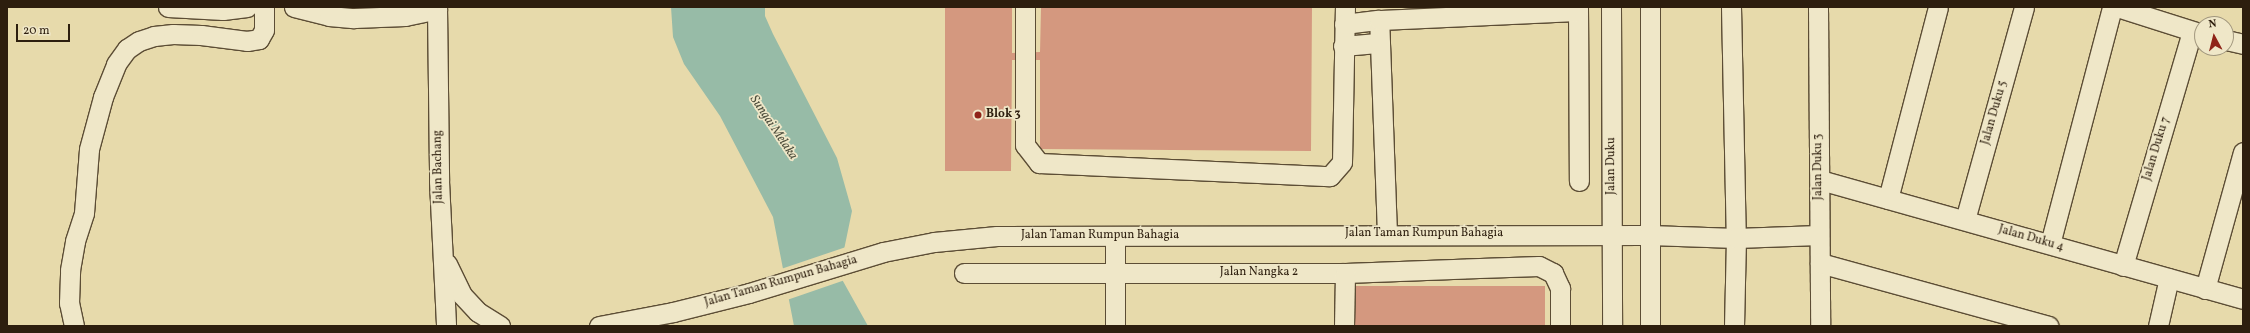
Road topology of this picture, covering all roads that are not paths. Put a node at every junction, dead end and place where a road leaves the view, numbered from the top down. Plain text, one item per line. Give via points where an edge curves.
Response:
1 (168, 7) edge
2 (247, 7) edge
3 (264, 7) edge
4 (294, 7) edge
5 (1025, 7) edge
6 (1611, 7) edge
7 (1650, 7) edge
8 (1731, 7) edge
9 (1818, 7) edge
10 (1938, 7) edge
11 (2024, 7) edge
12 (2112, 7) edge
13 (2117, 7) edge
14 (437, 8) edge
15 (1578, 9) edge
16 (1344, 15) edge
17 (1379, 20) junction
18 (2194, 32) edge
19 (2194, 42) edge
20 (1380, 43) junction
21 (1343, 46) junction
22 (2243, 152) edge
23 (1820, 180) junction
24 (1579, 181) dead end
25 (1888, 199) junction
26 (1965, 220) junction
27 (1387, 234) junction
28 (1649, 234) junction
29 (1612, 235) junction
30 (1819, 235) junction
31 (1115, 236) junction
32 (1736, 238) junction
33 (2050, 244) junction
34 (442, 251) junction
35 (1820, 263) junction
36 (2122, 266) junction
37 (1344, 273) junction
38 (964, 274) dead end
39 (1115, 274) junction
40 (2169, 278) junction
41 (2205, 289) junction
42 (2243, 299) edge
43 (74, 326) edge
44 (446, 326) edge
45 (500, 326) edge
46 (599, 326) edge
47 (1115, 326) edge
48 (1344, 326) edge
49 (1560, 326) edge
50 (1612, 326) edge
51 (1650, 326) edge
52 (1734, 326) edge
53 (1820, 326) edge
54 (2048, 326) edge
55 (2158, 326) edge

1 - 2 street via 223,10
3 - 43 street via 264,30 259,39 246,41 173,34 154,36 138,41 127,49 116,64 103,98 89,149 84,213 74,241 69,303
4 - 14 street via 329,16 354,18 404,16
5 - 21 street via 1025,145 1039,163 1330,176 1342,162
6 - 29 street, Jalan Duku
7 - 28 street
8 - 32 street
9 - 23 street, Jalan Duku 3
10 - 25 street
11 - 26 street, Jalan Duku 5
12 - 33 street
13 - 18 street
14 - 34 street, Jalan Bachang
15 - 17 street
15 - 24 street
16 - 17 street
16 - 21 street
17 - 20 street
19 - 36 street, Jalan Duku 7
20 - 21 street
20 - 27 street
22 - 41 street
23 - 25 street, Jalan Duku 4
23 - 30 street, Jalan Duku 3
25 - 26 street, Jalan Duku 4
26 - 33 street, Jalan Duku 4
27 - 29 street, Jalan Taman Rumpun Bahagia
27 - 31 street, Jalan Taman Rumpun Bahagia
28 - 29 street, Jalan Taman Rumpun Bahagia
28 - 32 street, Jalan Taman Rumpun Bahagia
28 - 51 street
29 - 50 street, Jalan Duku
30 - 32 street, Jalan Taman Rumpun Bahagia
30 - 35 street, Jalan Duku 3
31 - 39 street
31 - 46 street, Jalan Taman Rumpun Bahagia via 997,236 934,242 878,253 757,291 673,312
32 - 52 street
33 - 36 street, Jalan Duku 4
34 - 44 street, Jalan Bachang
34 - 45 street via 452,278 462,295 478,312
35 - 53 street, Jalan Duku 3
35 - 54 street
36 - 40 street, Jalan Duku 4
37 - 39 street, Jalan Nangka 2
37 - 48 street
37 - 49 street, Jalan Nangka 2 via 1539,266 1553,273 1560,288
38 - 39 street, Jalan Nangka 2
39 - 47 street
40 - 41 street, Jalan Duku 4
40 - 55 street
41 - 42 street, Jalan Duku 4

